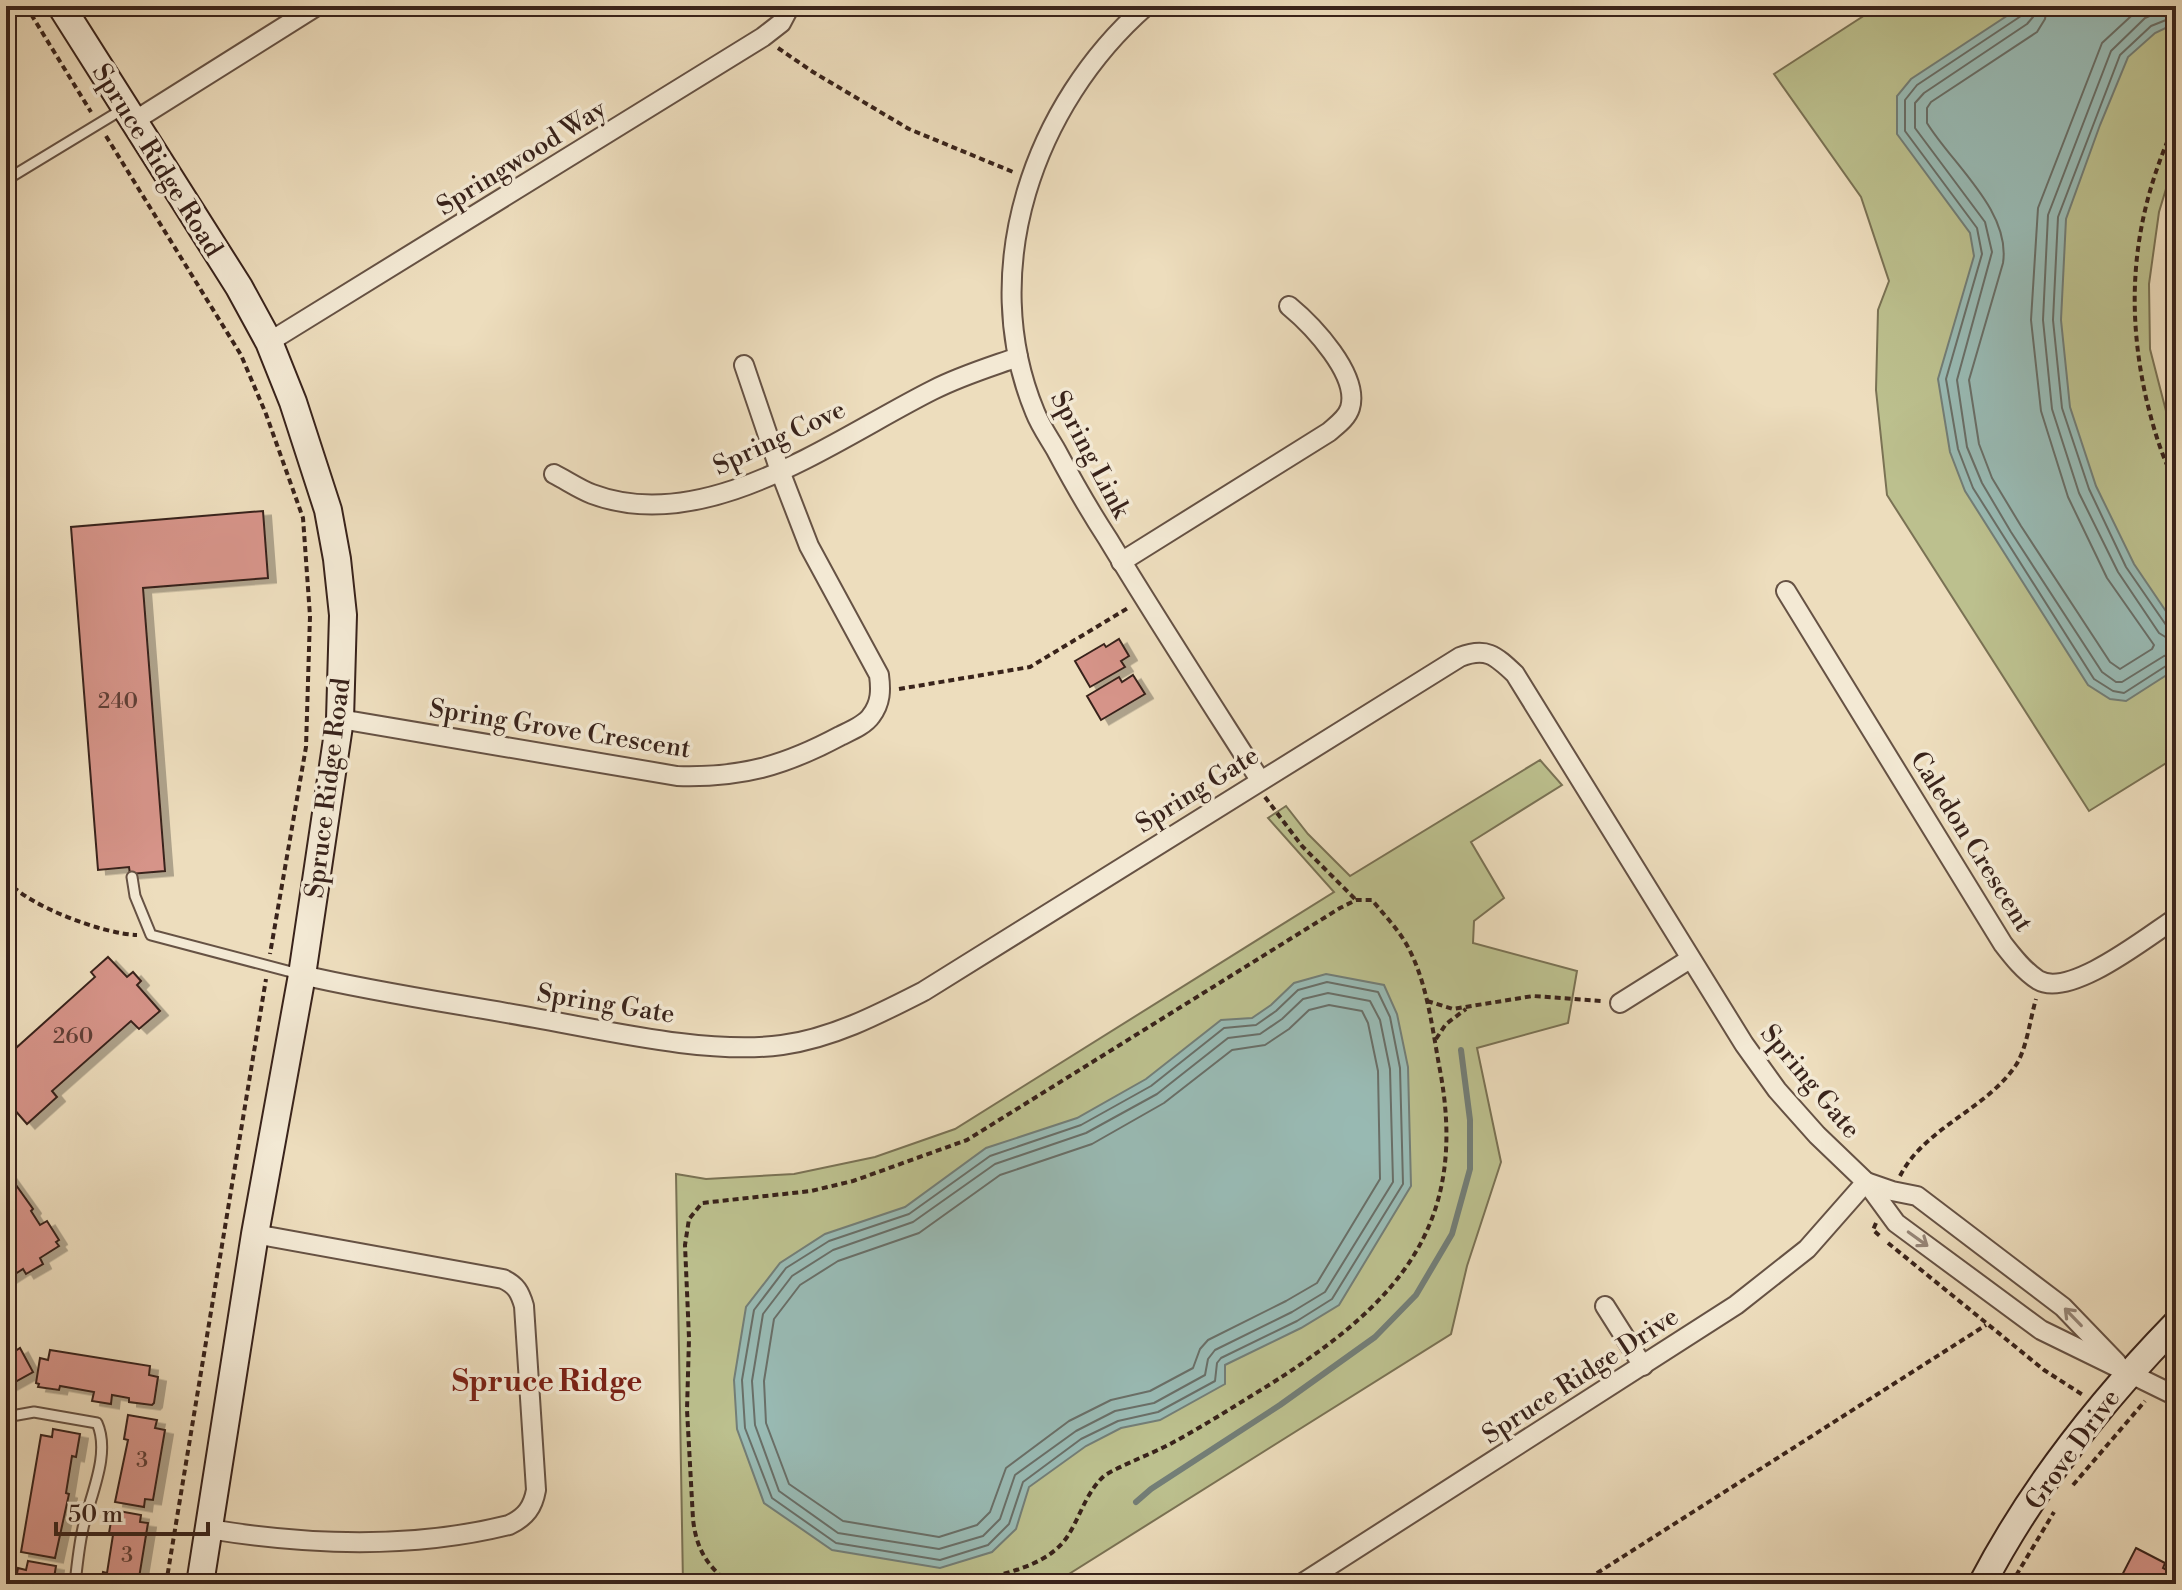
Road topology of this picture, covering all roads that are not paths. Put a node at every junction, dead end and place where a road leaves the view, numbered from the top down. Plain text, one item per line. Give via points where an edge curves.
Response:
1 (61, 6) edge
2 (317, 6) edge
3 (790, 6) edge
4 (1117, 6) edge
5 (1146, 6) edge
6 (1127, 22) junction
7 (130, 114) junction
8 (6, 180) edge
9 (1289, 306) dead end
10 (269, 342) junction
11 (1018, 357) junction
12 (744, 365) dead end
13 (780, 471) junction
14 (554, 474) dead end
15 (1121, 562) junction
16 (1786, 591) dead end
17 (340, 719) junction
18 (1260, 780) junction
19 (132, 877) dead end
20 (2176, 918) edge
21 (1690, 959) junction
22 (302, 975) junction
23 (1620, 1003) road end
24 (1866, 1182) junction
25 (1888, 1200) junction
26 (255, 1234) junction
27 (1605, 1306) dead end
28 (2176, 1324) edge
29 (1643, 1366) junction
30 (2127, 1373) junction
31 (2176, 1396) edge
32 (6, 1417) edge
33 (209, 1529) junction
34 (75, 1584) edge
35 (200, 1584) edge
36 (1301, 1584) edge
37 (1982, 1584) edge

1 - 7 street, Spruce Ridge Road
2 - 7 street
3 - 10 street, Springwood Way via 781,23 763,37
4 - 6 street
5 - 6 street, Spring Link
6 - 11 street, Spring Link via 1067,100 1029,178 1013,266
7 - 8 lane via 98,124
7 - 10 street, Spruce Ridge Road
9 - 15 street via 1320,335 1346,376 1350,408 1343,420
10 - 17 street, Spruce Ridge Road via 328,510 343,615
11 - 13 street, Spring Cove via 933,389
11 - 15 street, Spring Link via 1035,413
12 - 13 street
13 - 14 street, Spring Cove via 734,491 684,502 631,503 592,494
13 - 17 street, Spring Grove Crescent via 815,557 879,675 878,706 869,720 811,751 716,777 677,776
15 - 18 street, Spring Link
16 - 20 street, Caledon Crescent via 2019,964 2041,981 2064,983 2086,975
17 - 22 street, Spruce Ridge Road
18 - 21 street, Spring Gate via 1460,657 1488,653 1515,674
18 - 22 street, Spring Gate via 924,991 835,1032 782,1045 724,1046 639,1037
19 - 22 lane via 151,935
21 - 23 street
21 - 24 street, Spring Gate via 1777,1090
22 - 26 street, Spruce Ridge Road
24 - 25 street, Spring Gate
24 - 29 street, Spruce Ridge Drive via 1807,1249 1773,1278
25 -> 30 street, Spring Gate via 1896,1223 2041,1330
30 -> 25 street via 2063,1307 1917,1196
26 - 33 street, Spruce Ridge Road
26 - 33 street via 512,1283 524,1306 536,1490 530,1509 509,1525 412,1540 336,1540
27 - 29 street
28 - 30 street, Grove Drive
29 - 36 street, Spruce Ridge Drive
30 - 31 street, Spring Gate
30 - 37 street, Grove Drive via 2043,1484
32 - 34 lane via 34,1412 97,1423 103,1437
33 - 35 street, Spruce Ridge Road

